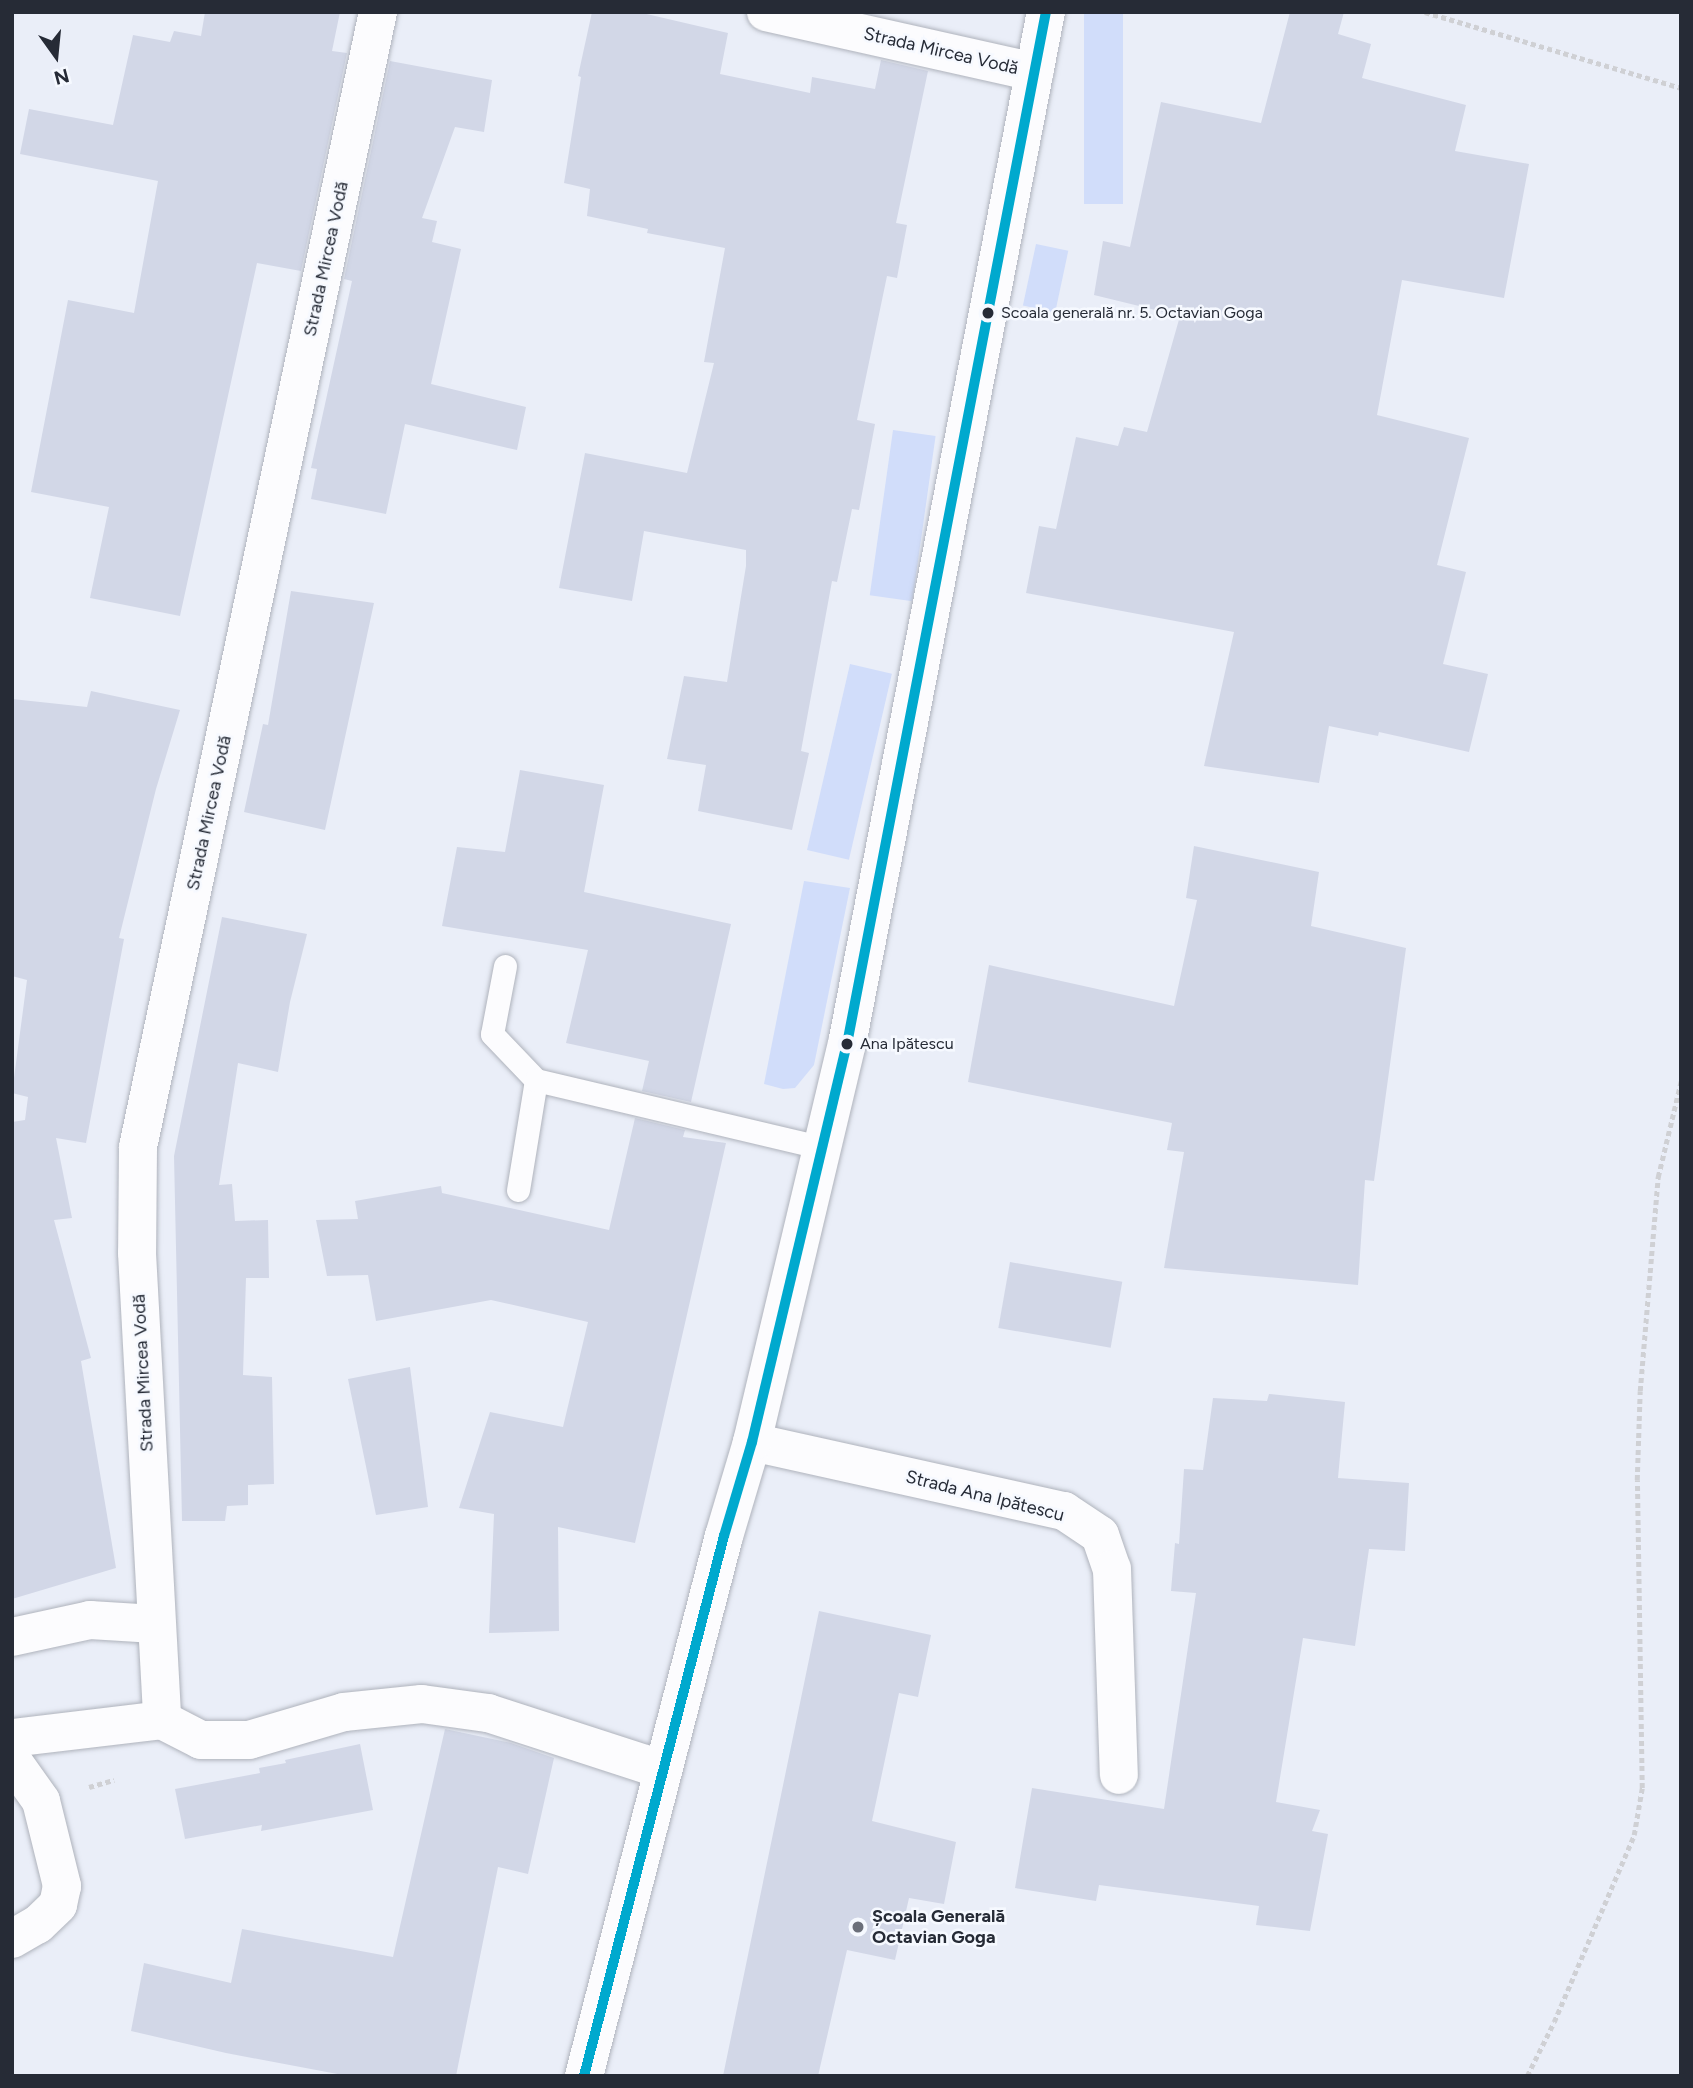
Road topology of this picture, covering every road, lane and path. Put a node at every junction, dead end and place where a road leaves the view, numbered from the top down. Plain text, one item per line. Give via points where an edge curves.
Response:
1 (378, 12) edge
2 (766, 12) edge
3 (1046, 12) edge
4 (1425, 12) edge
5 (1034, 72) junction
6 (1681, 88) edge
7 (505, 966) dead end
8 (536, 1080) junction
9 (1681, 1081) edge
10 (822, 1148) junction
11 (518, 1191) dead end
12 (752, 1442) junction
13 (155, 1624) junction
14 (12, 1637) edge
15 (162, 1720) junction
16 (12, 1738) edge
17 (12, 1760) edge
18 (663, 1770) junction
19 (1119, 1775) dead end
20 (12, 1939) edge
21 (584, 2076) edge
22 (1527, 2076) edge

1 - 13 street, Strada Mircea Vodă via 138,1147 137,1252
2 - 5 street, Strada Mircea Vodă
3 - 5 street
4 - 6 path
5 - 10 street via 847,1044
7 - 8 lane via 492,1034
8 - 10 lane
8 - 11 lane
9 - 22 path via 1658,1177 1640,1391 1642,1788 1634,1835
10 - 12 street
12 - 18 street
12 - 19 street, Strada Ana Ipătescu via 1064,1511 1100,1535 1112,1569
13 - 14 street via 90,1620
13 - 15 street, Strada Mircea Vodă
15 - 16 street
15 - 18 street via 201,1740 249,1740 344,1712 422,1704 488,1713
17 - 20 street via 41,1801 62,1886 58,1905
18 - 21 street

